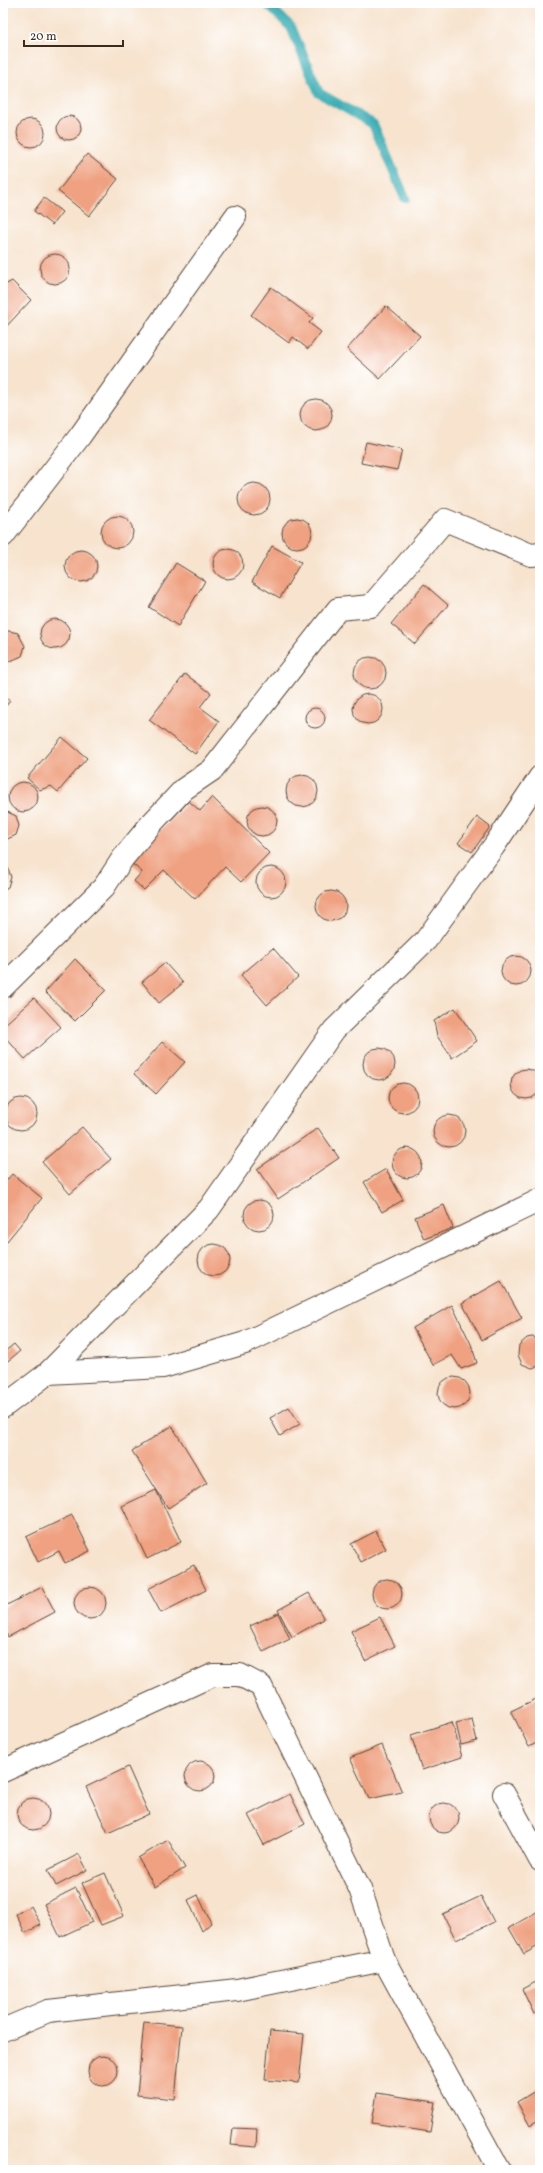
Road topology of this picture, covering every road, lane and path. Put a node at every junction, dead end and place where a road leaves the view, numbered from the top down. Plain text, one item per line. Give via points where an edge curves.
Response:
1 (235, 217) dead end
2 (3, 536) edge
3 (540, 554) edge
4 (540, 778) edge
5 (3, 987) edge
6 (540, 1200) edge
7 (48, 1372) junction
8 (3, 1407) edge
9 (3, 1771) edge
10 (504, 1794) dead end
11 (540, 1860) edge
12 (384, 1960) junction
13 (3, 2030) edge
14 (499, 2170) edge

1 - 2 street via 80,436
3 - 5 street via 531,556 445,520 371,606 338,609 212,770 184,788 150,824 104,887
4 - 7 street via 426,940 334,1030 209,1209
6 - 7 street via 245,1343 162,1367
7 - 8 street
9 - 12 street via 214,1675 240,1675 261,1686 360,1889
10 - 11 street
12 - 13 street via 237,1990 48,2010
12 - 14 street

